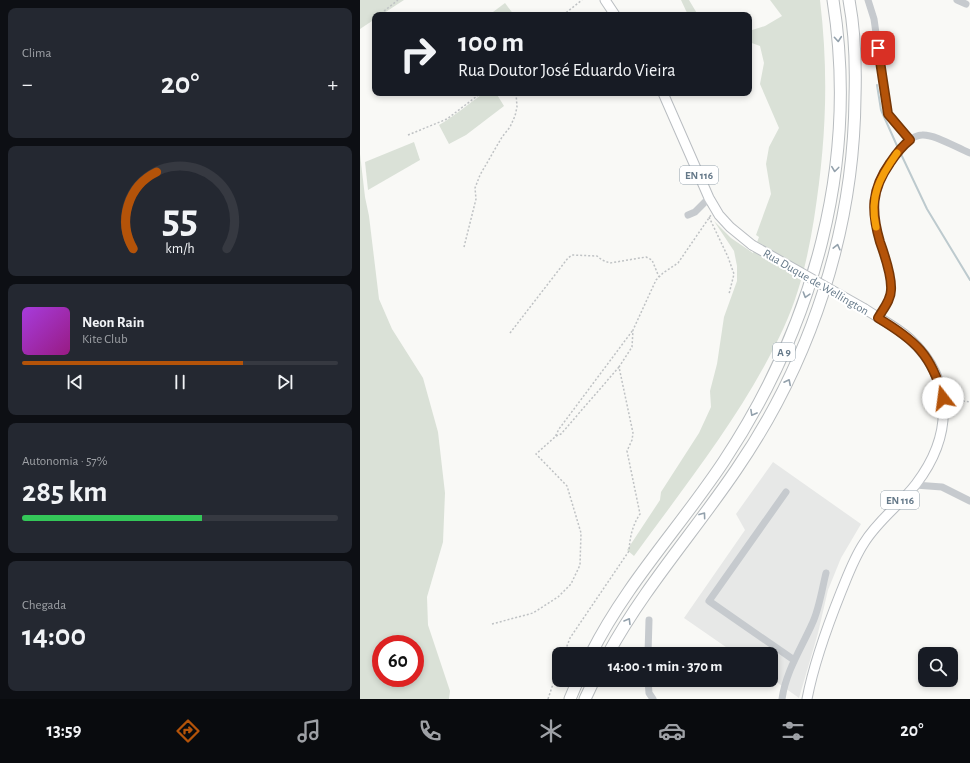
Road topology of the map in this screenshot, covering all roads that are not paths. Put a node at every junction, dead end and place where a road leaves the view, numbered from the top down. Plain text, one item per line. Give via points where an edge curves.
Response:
1 (605, 0) edge
2 (833, 0) edge
3 (849, 0) edge
4 (868, 0) edge
5 (957, 0) edge
6 (966, 4) dead end
7 (613, 12) edge
8 (664, 96) edge
9 (910, 140) junction
10 (970, 153) edge
11 (708, 198) junction
12 (688, 214) dead end
13 (878, 318) junction
14 (915, 485) junction
15 (786, 492) dead end
16 (970, 501) edge
17 (826, 574) dead end
18 (649, 620) dead end
19 (595, 647) edge
20 (612, 647) edge
21 (648, 647) edge
22 (794, 660) junction
23 (575, 687) edge
24 (591, 687) edge
25 (649, 687) edge
26 (570, 699) edge
27 (585, 699) edge
28 (653, 699) edge
29 (782, 699) edge
30 (807, 699) edge

1 - 7 main road
2 -> 19 highway, A 9 via 840,82 837,154 826,222 801,312 778,366 752,416 723,462 622,600
20 -> 3 highway, A 9 via 635,609 736,470 766,424 791,376 816,317 842,224 852,154 856,80
4 - 9 street via 874,20 887,111
5 - 6 street
8 - 11 main road, Rua Duque de Wellington / EN 116
9 - 10 street via 920,135 928,135
9 - 13 street via 902,146 879,181 874,203 874,217 885,255 891,290
11 - 12 street via 695,212
11 - 13 main road, Rua Duque de Wellington / EN 116, bridge via 730,228 752,245
13 - 14 main road, Rua Duque de Wellington / EN 116 via 909,338 922,350 939,381 943,398 944,418 940,439 928,467
14 - 16 street via 942,487
14 - 30 main road, Rua Duque de Wellington / EN 116 via 878,524 857,555 824,638
15 - 22 street via 710,601
17 - 22 street via 813,623
18 - 21 street
22 - 29 street
23 - 26 highway
24 - 27 highway
25 - 28 street

